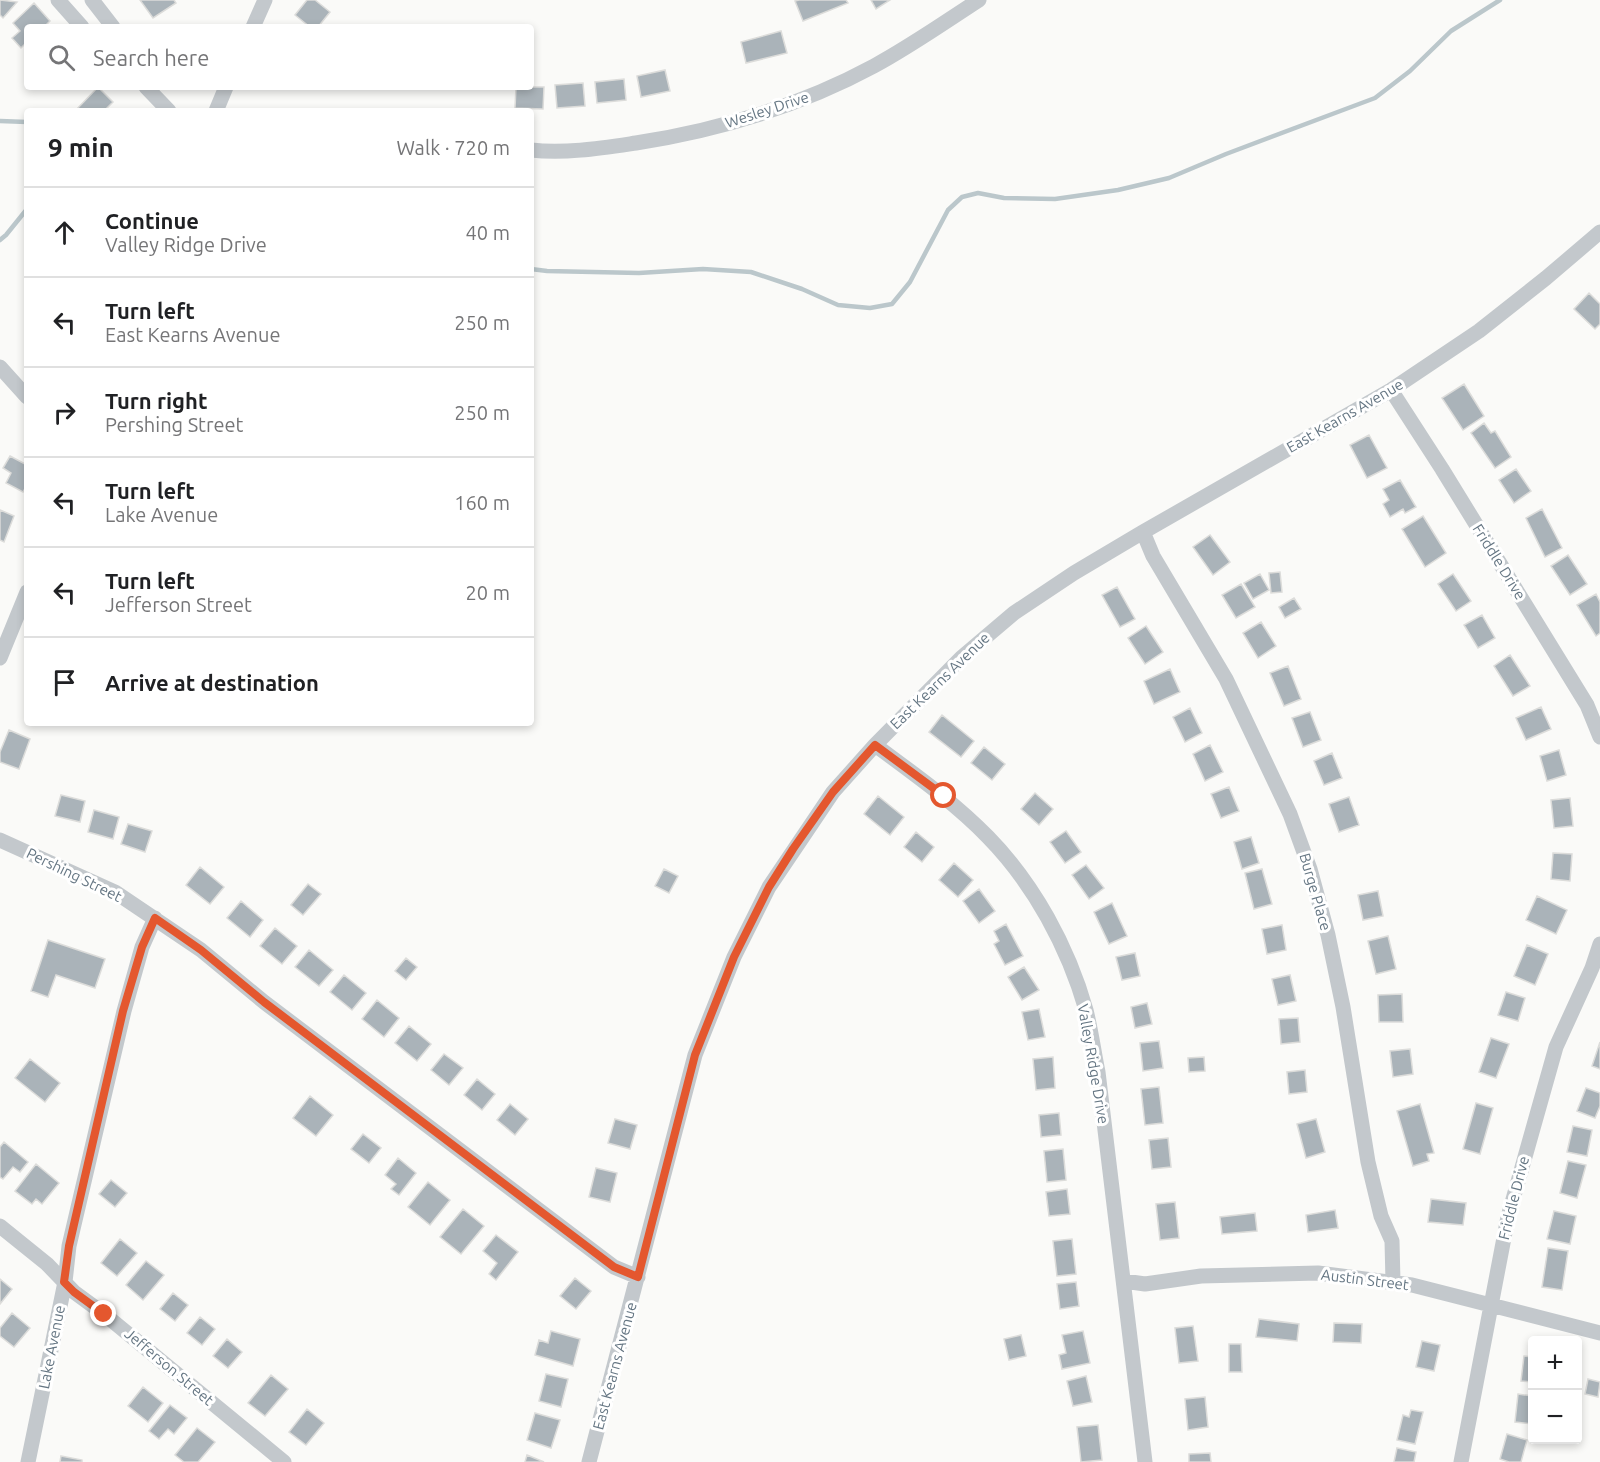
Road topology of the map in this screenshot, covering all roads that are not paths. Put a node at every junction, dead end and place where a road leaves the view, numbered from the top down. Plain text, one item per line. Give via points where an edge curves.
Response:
1 (58, 0) edge
2 (92, 0) edge
3 (264, 0) edge
4 (979, 0) edge
5 (79, 24) edge
6 (112, 24) edge
7 (254, 24) edge
8 (149, 90) edge
9 (225, 90) edge
10 (166, 108) edge
11 (217, 108) edge
12 (534, 150) edge
13 (1597, 242) edge
14 (0, 367) edge
15 (1391, 390) junction
16 (24, 394) edge
17 (1143, 532) junction
18 (24, 599) edge
19 (0, 658) edge
20 (1600, 737) edge
21 (875, 745) junction
22 (0, 840) edge
23 (155, 918) junction
24 (1600, 944) edge
25 (0, 1226) edge
26 (638, 1277) junction
27 (1124, 1281) junction
28 (64, 1282) junction
29 (1393, 1282) junction
30 (1492, 1306) junction
31 (1600, 1333) edge
32 (28, 1462) edge
33 (284, 1462) edge
34 (590, 1462) edge
35 (1145, 1462) edge
36 (1461, 1462) edge

1 - 5 street
2 - 6 street
3 - 7 street
4 - 12 street, Wesley Drive via 875,65 767,113 671,137 597,149
8 - 10 street
9 - 11 street
13 - 15 street, East Kearns Avenue via 1479,331
14 - 16 street
15 - 17 street, East Kearns Avenue
15 - 20 street, Friddle Drive via 1587,705
17 - 21 street, East Kearns Avenue via 1014,613 961,658
17 - 29 street, Burge Place via 1153,556 1226,679 1290,814 1310,869 1343,1007 1368,1162 1381,1216 1392,1241
18 - 19 street
21 - 26 street, East Kearns Avenue via 833,792 793,849 734,957 695,1055
21 - 27 street, Valley Ridge Drive via 944,796 989,837 1038,902 1055,932 1086,1011 1098,1072
22 - 23 street, Pershing Street via 115,892
23 - 26 street, Pershing Street via 614,1267
23 - 28 street, Lake Avenue via 123,1011
24 - 30 street, Friddle Drive via 1556,1047 1539,1103 1508,1217
25 - 28 street, Jefferson Street
26 - 34 street, East Kearns Avenue
27 - 29 street, Austin Street via 1145,1284 1201,1276 1318,1273
27 - 35 street, Valley Ridge Drive
28 - 32 street, Lake Avenue
28 - 33 street, Jefferson Street
29 - 30 street, Austin Street
30 - 31 street, Austin Street
30 - 36 street, Friddle Drive

